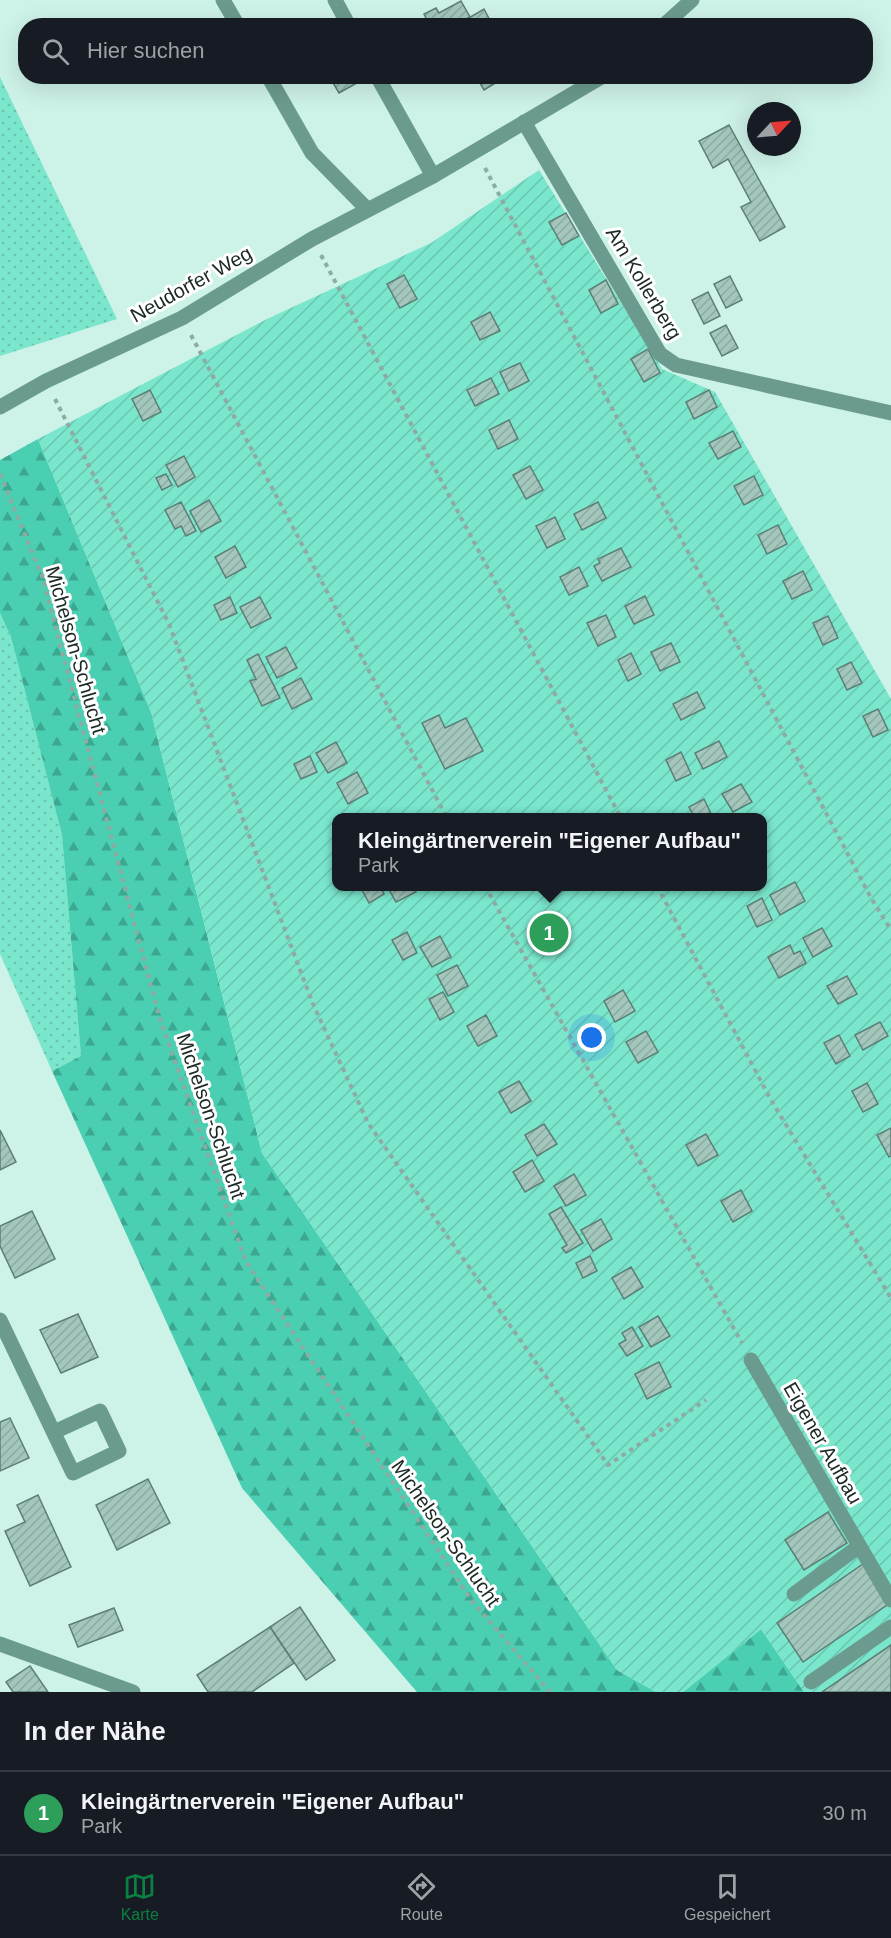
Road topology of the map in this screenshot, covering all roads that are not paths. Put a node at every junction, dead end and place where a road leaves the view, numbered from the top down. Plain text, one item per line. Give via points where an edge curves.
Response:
1 (223, 0) edge
2 (335, 0) edge
3 (692, 0) edge
4 (233, 18) edge
5 (345, 18) edge
6 (672, 18) edge
7 (273, 84) edge
8 (381, 84) edge
9 (590, 84) edge
10 (524, 123) junction
11 (433, 176) junction
12 (367, 208) junction
13 (0, 407) edge
14 (891, 413) edge
15 (0, 1320) edge
16 (751, 1360) road end
17 (54, 1432) junction
18 (858, 1547) junction
19 (794, 1594) dead end
20 (891, 1600) edge
21 (891, 1627) edge
22 (0, 1644) edge
23 (811, 1682) dead end
24 (133, 1692) edge

1 - 4 street
2 - 5 street
3 - 6 street
7 - 12 street via 312,153
8 - 11 street
9 - 10 street, Neudorfer Weg
10 - 11 street, Neudorfer Weg
10 - 14 street, Am Kollerberg via 660,354 676,365
11 - 12 street, Neudorfer Weg
12 - 13 street, Neudorfer Weg via 182,318 46,381
15 - 17 street
16 - 18 street, Eigener Aufbau
17 - 17 street via 100,1411 119,1451 73,1473
18 - 19 street
18 - 20 street, Eigener Aufbau
21 - 23 street
22 - 24 street

